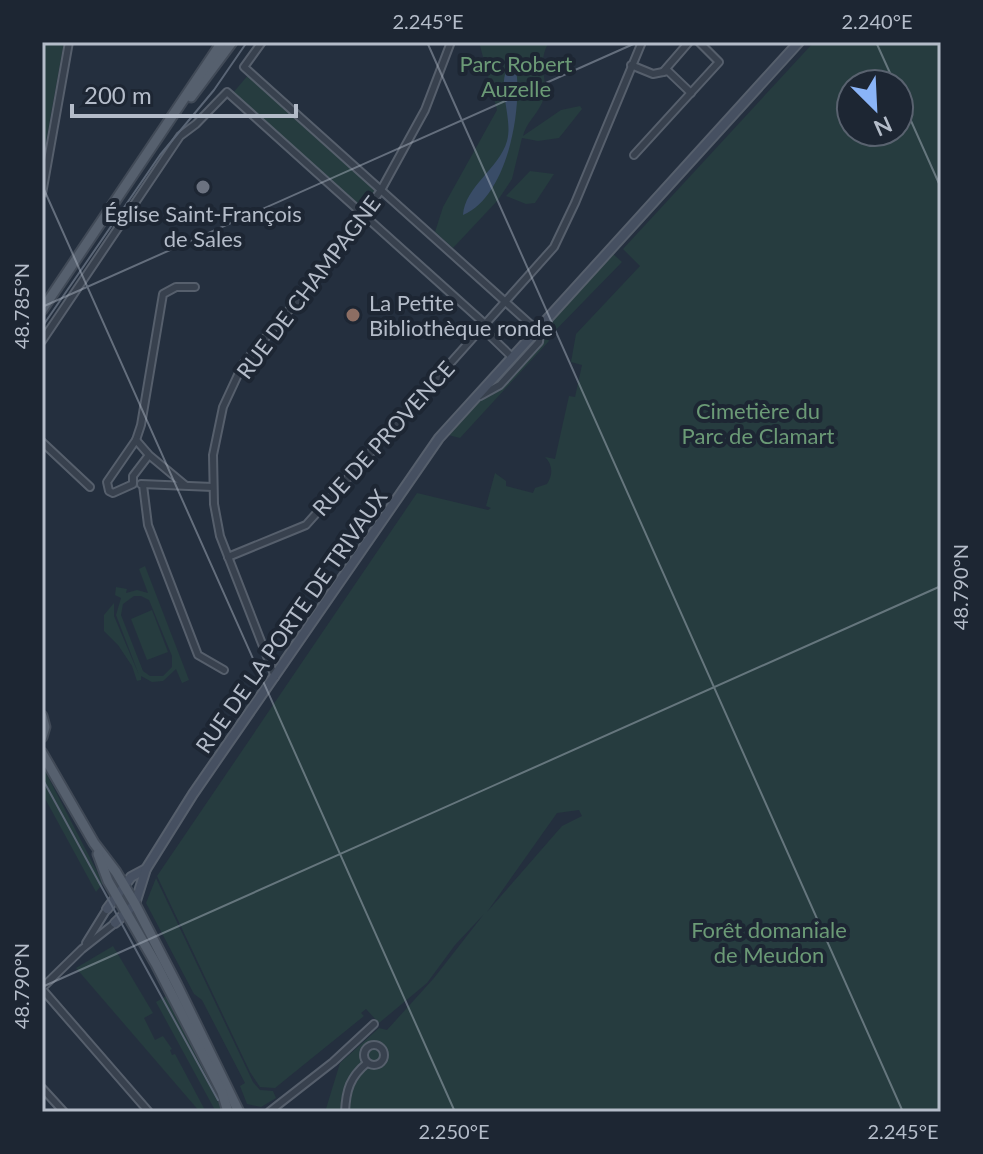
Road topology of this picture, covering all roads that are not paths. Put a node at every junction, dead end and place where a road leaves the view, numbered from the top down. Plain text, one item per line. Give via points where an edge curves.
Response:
1 (69, 42) edge
2 (222, 42) edge
3 (232, 42) edge
4 (262, 42) edge
5 (451, 42) edge
6 (642, 42) edge
7 (689, 42) edge
8 (699, 42) edge
9 (799, 42) edge
10 (631, 65) junction
11 (663, 72) junction
12 (691, 93) junction
13 (169, 124) junction
14 (634, 155) dead end
15 (381, 190) junction
16 (42, 194) edge
17 (121, 194) junction
18 (135, 203) junction
19 (365, 216) junction
20 (195, 287) dead end
21 (505, 301) junction
22 (42, 310) edge
23 (485, 324) junction
24 (536, 329) junction
25 (42, 341) edge
26 (511, 356) junction
27 (473, 400) junction
28 (136, 440) junction
29 (42, 442) edge
30 (149, 455) junction
31 (133, 484) junction
32 (143, 485) junction
33 (185, 485) junction
34 (90, 487) dead end
35 (213, 487) junction
36 (228, 557) junction
37 (224, 670) dead end
38 (275, 677) junction
39 (42, 716) edge
40 (44, 734) edge
41 (42, 753) edge
42 (94, 843) junction
43 (146, 869) junction
44 (124, 886) junction
45 (117, 896) junction
46 (135, 904) junction
47 (107, 909) joint
48 (127, 913) junction
49 (115, 923) joint
50 (82, 949) junction
51 (42, 988) edge
52 (374, 1024) dead end
53 (367, 1063) dead end
54 (42, 1088) edge
55 (64, 1112) edge
56 (149, 1112) edge
57 (228, 1112) edge
58 (239, 1112) edge
59 (269, 1112) edge
60 (345, 1112) edge

1 - 16 street
2 - 13 main road
3 - 13 main road
4 - 15 street via 244,67
5 - 15 street, RUE DE CHAMPAGNE via 425,110
6 - 10 street, RUE DE PROVENCE
7 - 11 street
8 - 12 street via 718,60
9 - 24 street, RUE DE LA PORTE DE TRIVAUX
10 - 11 street via 653,74
10 - 21 street, RUE DE PROVENCE via 554,247
11 - 12 street
12 - 14 street
13 - 17 main road
15 - 19 street, RUE DE CHAMPAGNE
15 - 21 street
17 - 18 street
17 - 22 main road
18 - 19 street via 180,136 227,92
18 - 25 street
19 - 23 street
19 - 35 street, RUE DE CHAMPAGNE via 243,364 223,407
20 - 28 street via 176,287 163,294
21 - 23 street, RUE DE PROVENCE
21 - 24 street
23 - 26 street via 483,329
23 - 36 street, RUE DE PROVENCE via 306,525
24 - 26 street, RUE DE LA PORTE DE TRIVAUX
24 - 27 street, RUE DE LA PORTE DE TRIVAUX via 541,337 529,353 500,385
26 - 27 street, RUE DE LA PORTE DE TRIVAUX
27 - 38 street, RUE DE LA PORTE DE TRIVAUX via 436,442
28 - 30 street
28 - 31 street via 107,488 113,493
29 - 34 street
30 - 31 street
30 - 33 street
31 - 32 street
32 - 33 street
32 - 37 street via 148,525 198,655
33 - 35 street
35 - 36 street, RUE DE CHAMPAGNE
36 - 38 street, RUE DE CHAMPAGNE
38 - 43 street, RUE DE LA PORTE DE TRIVAUX
39 - 40 main road
41 - 42 main road
42 - 44 main road
42 - 45 main road
43 - 44 street, RUE DE LA PORTE DE TRIVAUX
43 - 46 street, RUE DE LA PORTE DE TRIVAUX
44 - 45 street, RUE DE LA PORTE DE TRIVAUX
44 - 46 main road
45 - 47 street, RUE DE LA PORTE DE TRIVAUX
45 - 48 main road
46 - 48 street, RUE DE LA PORTE DE TRIVAUX
46 - 58 main road
47 - 50 street, RUE DE LA PORTE DE TRIVAUX
48 - 49 street, RUE DE LA PORTE DE TRIVAUX
48 - 57 main road
49 - 50 street, RUE DE LA PORTE DE TRIVAUX
50 - 51 street, RUE DE LA PORTE DE TRIVAUX
51 - 56 street
52 - 59 street
53 - 60 street via 354,1073
54 - 55 street

